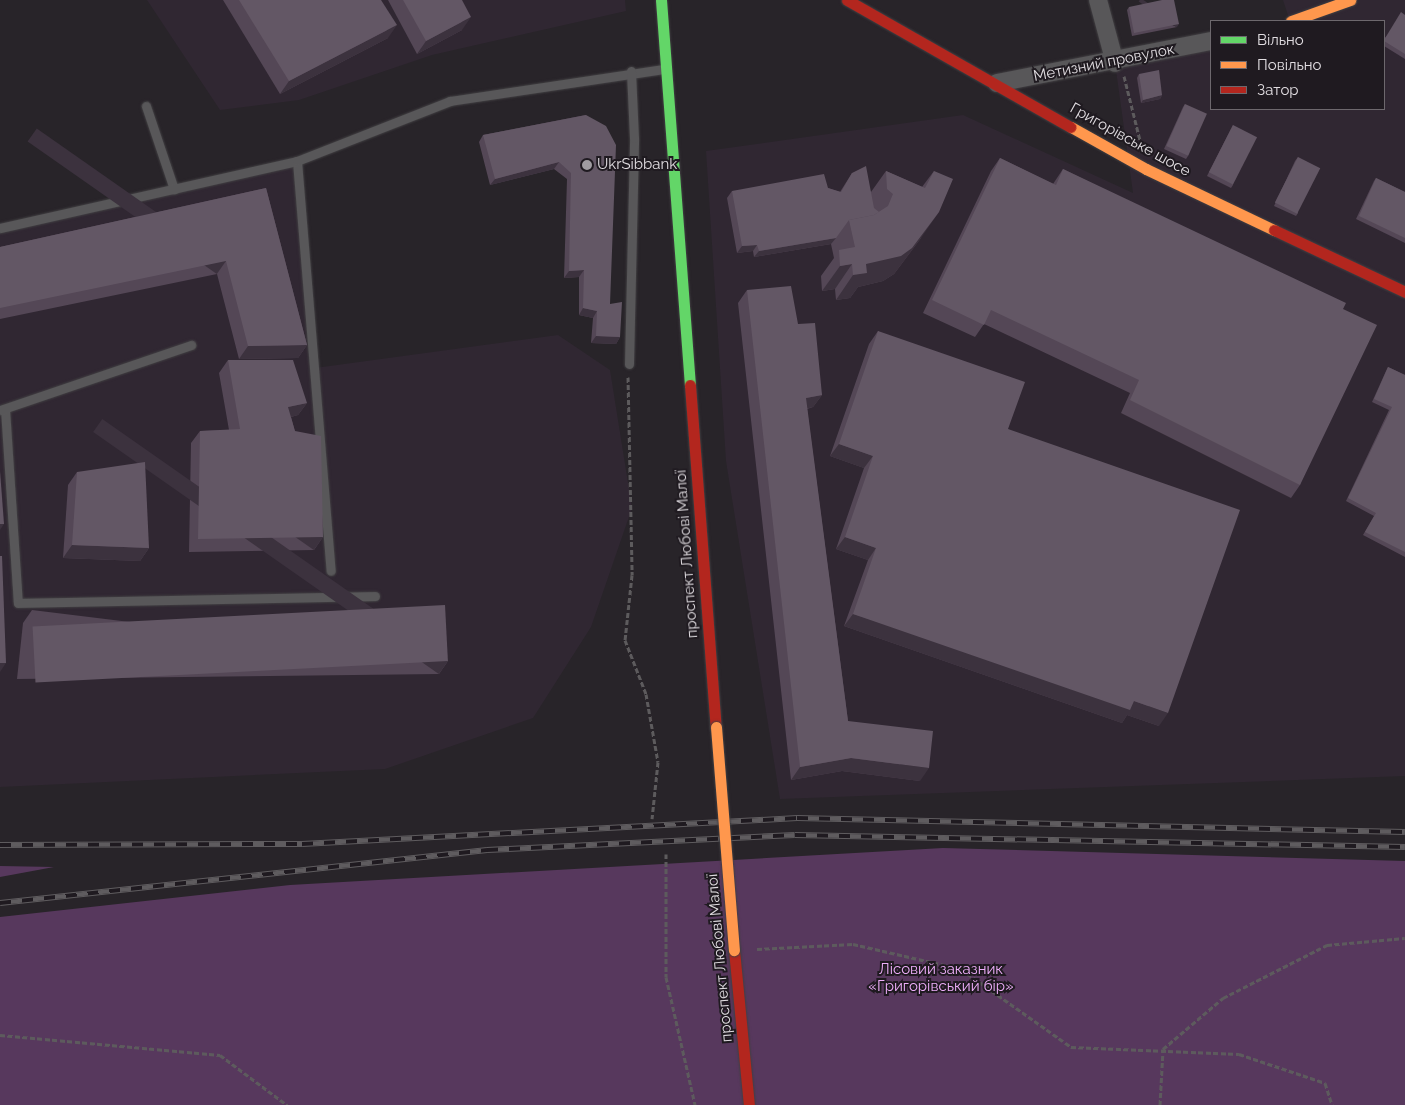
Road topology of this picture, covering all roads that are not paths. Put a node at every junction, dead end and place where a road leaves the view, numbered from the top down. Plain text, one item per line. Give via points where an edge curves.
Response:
1 (661, 0) edge
2 (847, 0) edge
3 (1098, 0) edge
4 (1350, 0) edge
5 (1294, 20) edge
6 (1210, 41) edge
7 (1115, 63) junction
8 (664, 69) junction
9 (631, 71) junction
10 (997, 83) junction
11 (146, 106) dead end
12 (297, 161) junction
13 (174, 189) junction
14 (0, 228) edge
15 (1405, 292) edge
16 (191, 345) dead end
17 (629, 364) road end
18 (2, 410) edge
19 (331, 571) dead end
20 (375, 596) dead end
21 (749, 1105) edge

1 - 8 main road, проспект Любові Малої
2 - 10 main road, Григорівське шосе
3 - 7 street
4 - 5 main road
6 - 7 street, Метизний провулок
7 - 10 street, Метизний провулок
8 - 9 lane
8 - 21 main road, проспект Любові Малої, bridge
9 - 12 lane via 450,101
9 - 17 lane
10 - 15 main road, Григорівське шосе via 1146,169
11 - 13 lane
12 - 13 lane
12 - 19 lane
13 - 14 lane
16 - 18 lane
18 - 20 lane via 18,604

